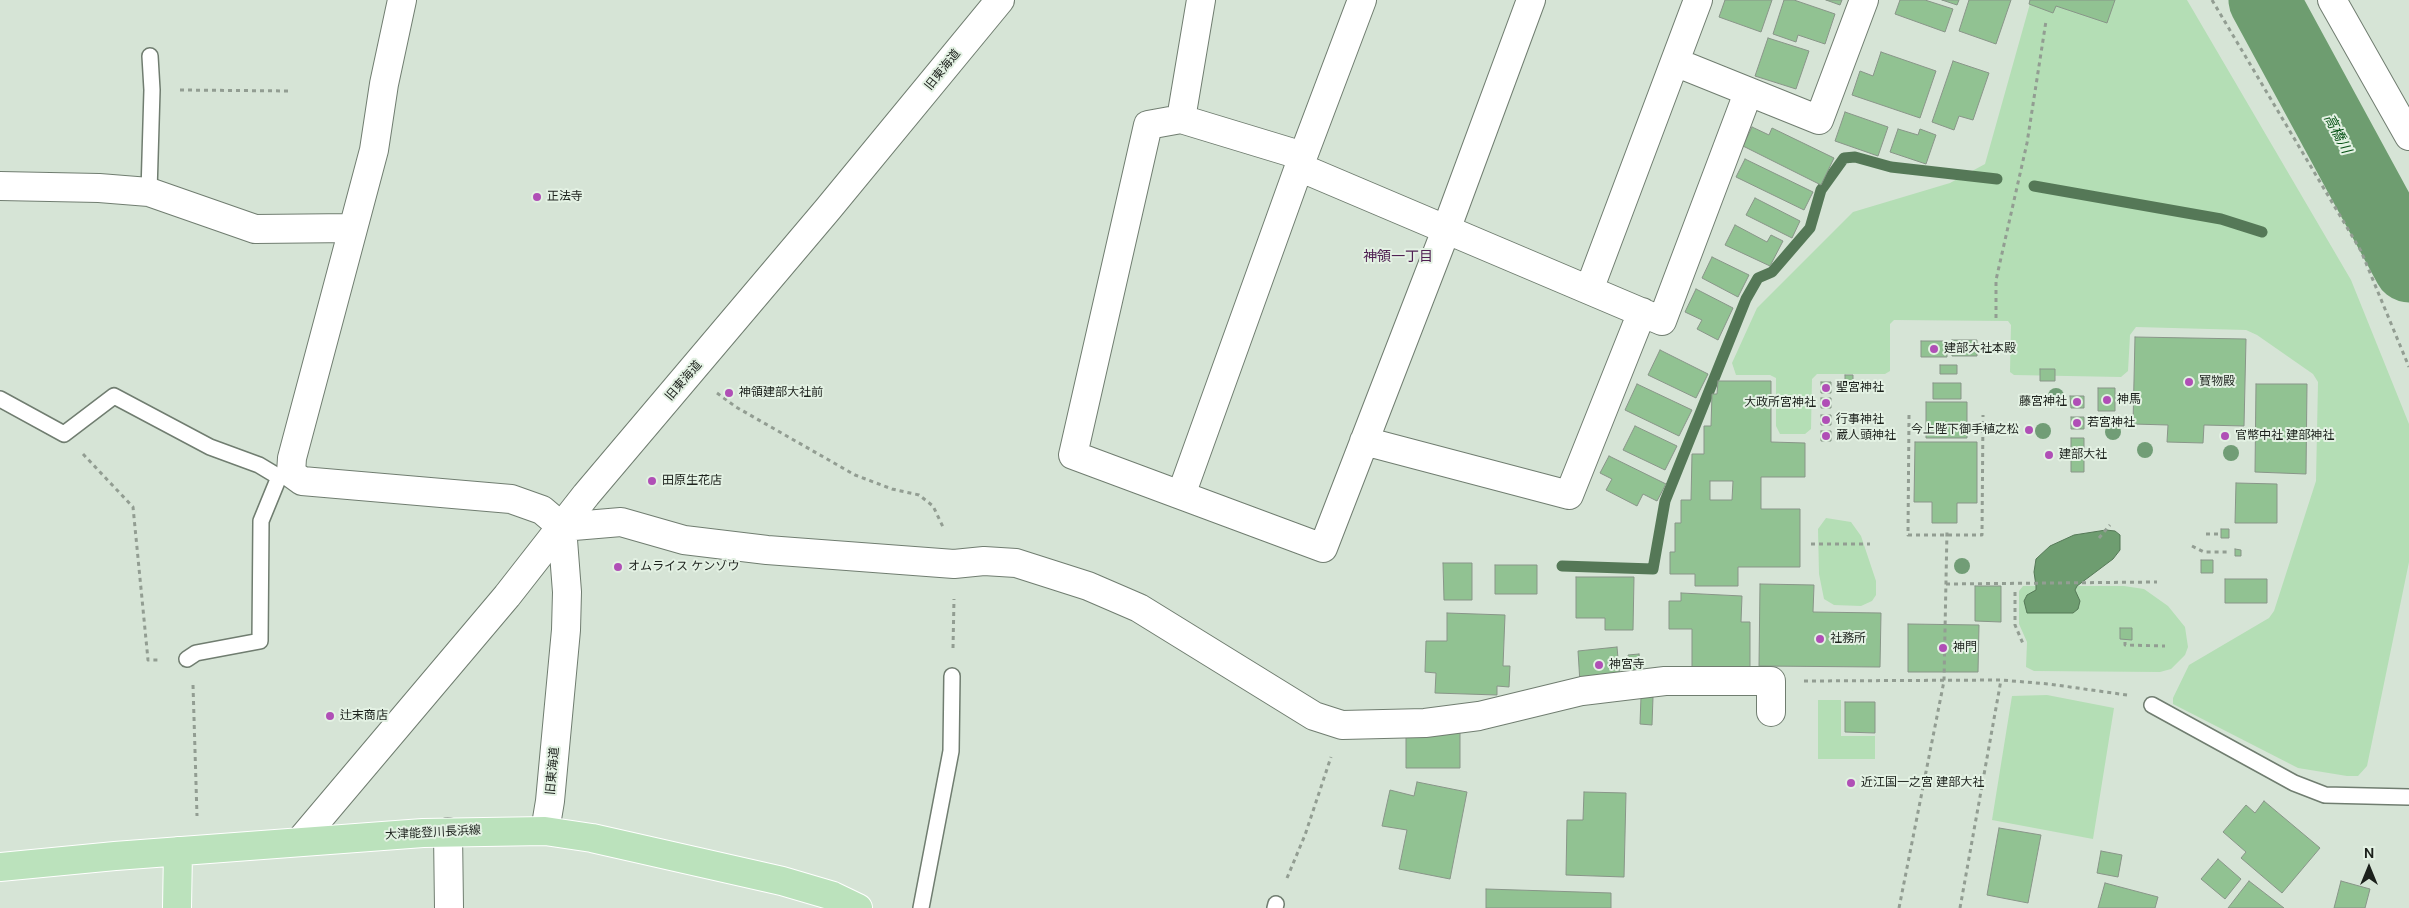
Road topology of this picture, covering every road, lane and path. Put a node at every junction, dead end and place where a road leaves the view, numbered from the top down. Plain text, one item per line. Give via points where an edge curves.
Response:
1 (402, 0) edge
2 (1000, 0) edge
3 (1201, 0) edge
4 (1362, 0) edge
5 (1531, 0) edge
6 (1698, 0) edge
7 (1864, 0) edge
8 (2212, 0) edge
9 (2332, 0) edge
10 (2046, 21) dead end
11 (150, 56) dead end
12 (1675, 62) junction
13 (152, 90) junction
14 (292, 91) dead end
15 (1748, 93) junction
16 (1181, 119) junction
17 (2409, 136) edge
18 (1301, 162) junction
19 (0, 186) edge
20 (149, 192) junction
21 (353, 228) junction
22 (1446, 230) junction
23 (1589, 290) junction
24 (1642, 312) junction
25 (1996, 318) dead end
26 (2409, 367) edge
27 (690, 373) junction
28 (0, 399) edge
29 (1909, 415) dead end
30 (1983, 415) dead end
31 (64, 434) junction
32 (1364, 442) junction
33 (285, 475) junction
34 (1181, 495) junction
35 (2110, 525) dead end
36 (562, 527) junction
37 (1947, 532) junction
38 (2206, 534) dead end
39 (2219, 534) dead end
40 (2099, 538) dead end
41 (1811, 544) dead end
42 (1870, 544) dead end
43 (2192, 546) dead end
44 (2230, 552) dead end
45 (954, 564) junction
46 (2157, 582) dead end
47 (1946, 584) junction
48 (2015, 592) dead end
49 (2125, 642) dead end
50 (2024, 646) dead end
51 (2165, 646) dead end
52 (187, 659) junction
53 (952, 676) joint
54 (2001, 680) junction
55 (1771, 681) junction
56 (1944, 681) junction
57 (2152, 705) joint
58 (1771, 712) dead end
59 (1342, 725) junction
60 (2409, 797) edge
61 (545, 831) junction
62 (448, 832) junction
63 (300, 841) junction
64 (188, 851) junction
65 (0, 867) edge
66 (1276, 906) edge
67 (177, 908) edge
68 (449, 908) edge
69 (858, 908) edge
70 (921, 908) edge
71 (1899, 908) edge
72 (1960, 908) edge

1 - 21 street via 374,150
2 - 27 street, 旧東海道
3 - 16 street
4 - 18 street
5 - 22 street
6 - 12 street
7 - 15 street via 1819,120
8 - 26 path via 2361,251
9 - 17 street
10 - 25 path via 2027,143 1996,280
11 - 13 lane
12 - 15 street
12 - 23 street
13 - 14 path
13 - 20 lane
15 - 24 street via 1662,321
16 - 18 street
16 - 34 street via 1148,125 1073,455
18 - 22 street
18 - 34 street
19 - 20 street
20 - 21 street via 256,229
21 - 33 street
22 - 23 street
22 - 32 street
23 - 24 street
24 - 32 street via 1569,495
27 - 36 street, 旧東海道
27 - 45 path via 736,407 855,475 919,495 933,506 946,533
28 - 31 lane
29 - 37 path via 1908,535
30 - 37 path via 1982,535
31 - 33 lane via 114,396 210,447
31 - 52 path via 133,507 148,660
32 - 34 street via 1323,548
33 - 36 street via 302,481 511,498 542,510
33 - 52 lane via 261,521 260,642 196,653
35 - 40 path
36 - 45 street via 621,522 684,540 767,550
36 - 61 street, 旧東海道 via 566,630
36 - 63 street
37 - 47 path
38 - 39 path
41 - 42 path
43 - 44 path via 2204,552
45 - 53 path
45 - 59 street via 1016,563 1088,586 1139,608 1314,716
46 - 47 path
47 - 56 path
48 - 50 path via 2015,625
49 - 51 path via 2125,645
52 - 64 path via 192,670 197,765
53 - 70 lane via 951,751
54 - 56 path
54 - 57 path via 2122,693
54 - 72 path
55 - 56 path
55 - 58 street
55 - 59 street via 1632,683 1582,691 1479,716 1425,723
56 - 71 path
57 - 60 lane via 2285,778 2326,795
59 - 66 path via 1305,836
61 - 62 main road, 大津能登川長浜線
61 - 69 main road, 大津能登川長浜線 via 592,838 782,881 833,896
62 - 63 main road, 大津能登川長浜線
62 - 68 street
63 - 64 main road, 大津能登川長浜線
64 - 65 main road, 大津能登川長浜線
64 - 67 main road

